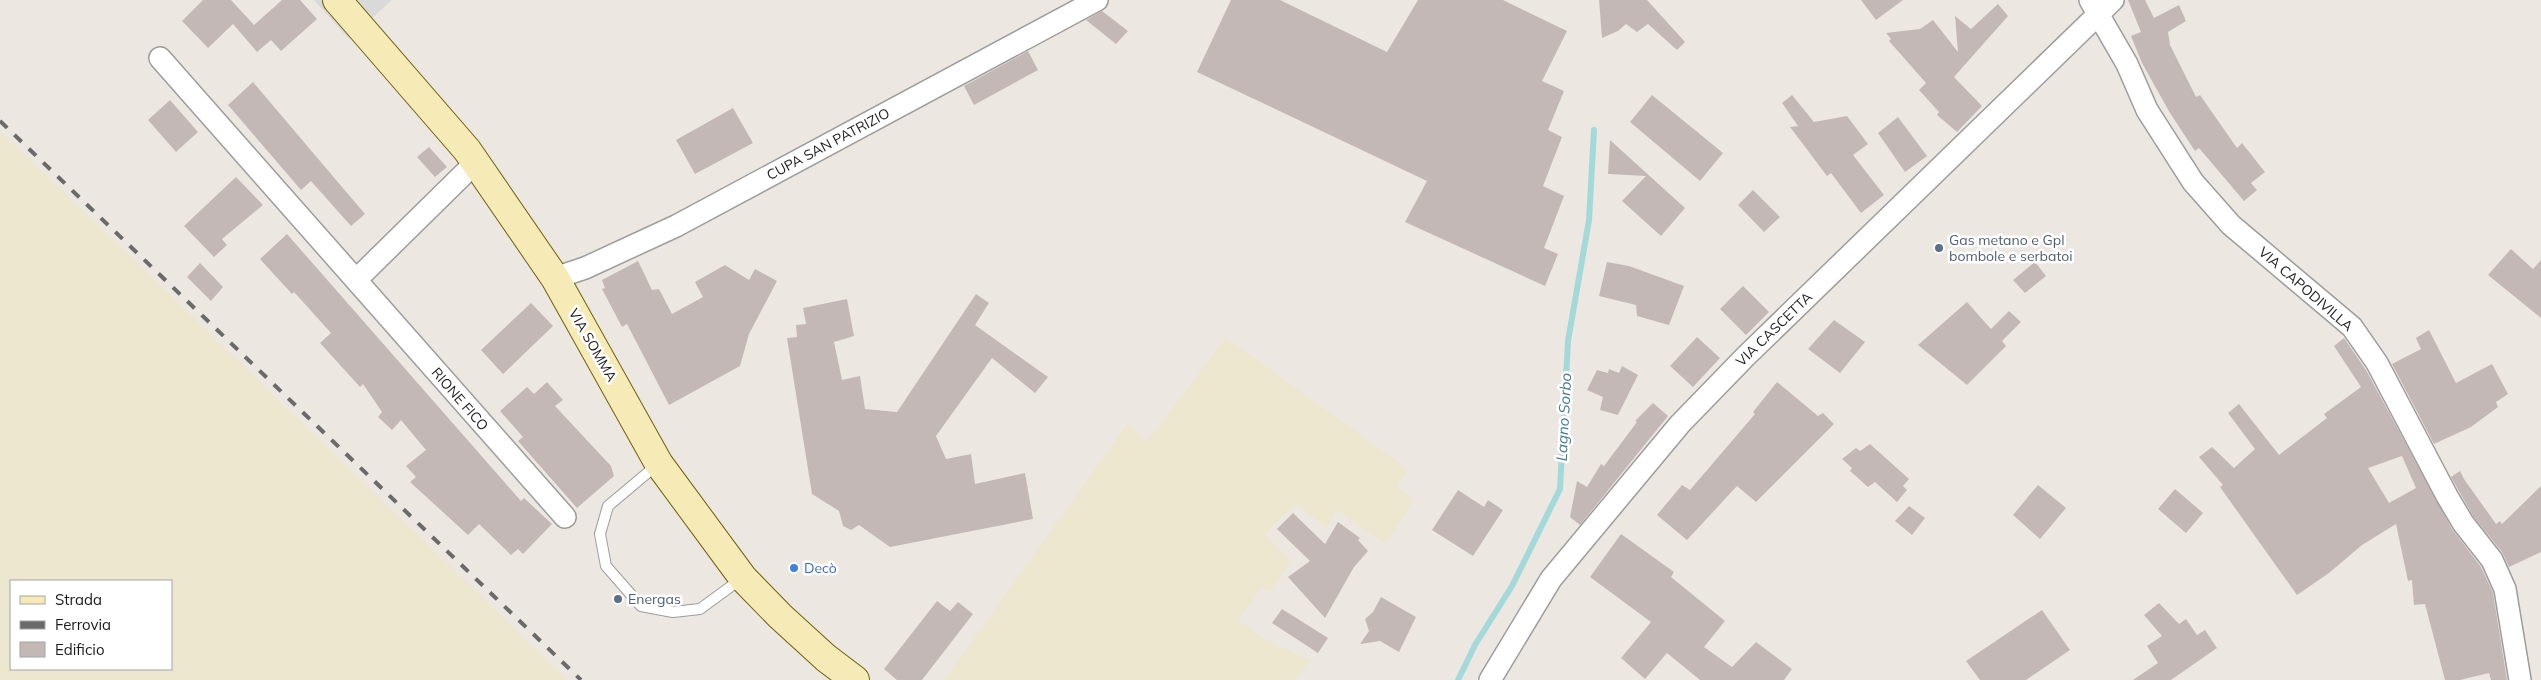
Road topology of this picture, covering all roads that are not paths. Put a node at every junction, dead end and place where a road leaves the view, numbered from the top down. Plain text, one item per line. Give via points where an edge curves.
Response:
1 (338, 0) edge
2 (1097, 0) edge
3 (2101, 4) edge
4 (160, 58) dead end
5 (476, 162) junction
6 (555, 278) junction
7 (356, 280) junction
8 (659, 464) junction
9 (565, 517) dead end
10 (744, 578) junction
11 (855, 680) edge
12 (1490, 680) edge
13 (2520, 680) edge

1 - 5 main road, VIA SOMMA
2 - 6 street, CUPA SAN PATRIZIO via 676,226 585,268
3 - 12 street, VIA CASCETTA via 1680,424 1551,579
3 - 13 street, VIA CAPODIVILLA via 2147,110 2193,182 2232,225 2352,327 2377,363 2447,496 2492,560 2505,589
4 - 7 street, RIONE FICO
5 - 6 main road, VIA SOMMA
5 - 7 street
6 - 8 main road, VIA SOMMA
7 - 9 street, RIONE FICO
8 - 10 main road, VIA SOMMA
8 - 10 lane via 608,506 600,534 606,566 641,606 673,612 700,609
10 - 11 main road, VIA SOMMA via 800,634

